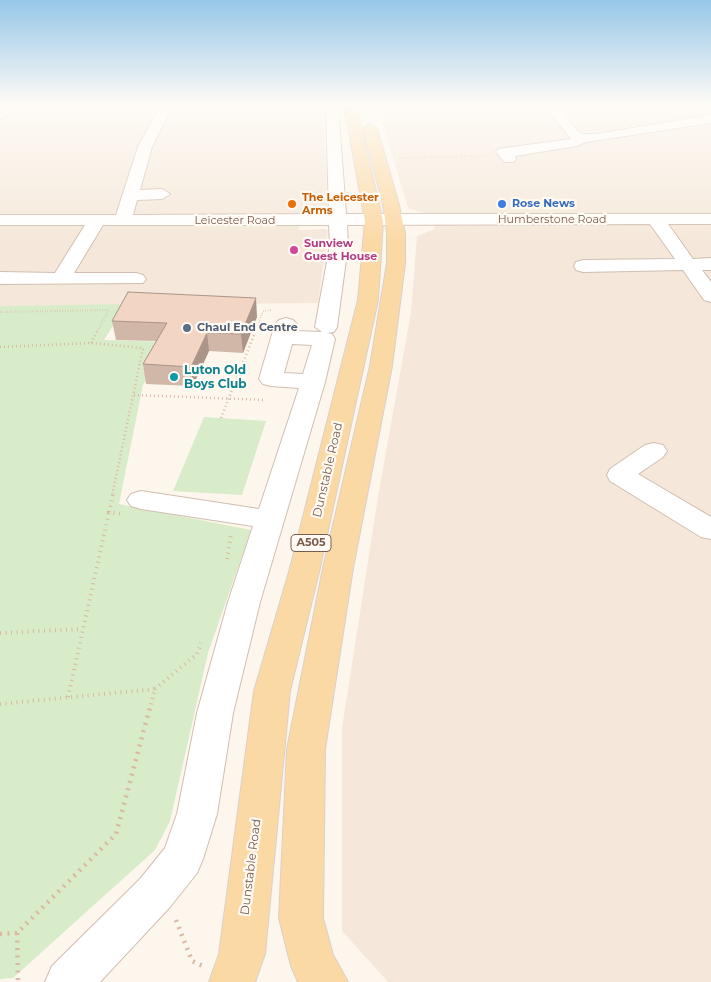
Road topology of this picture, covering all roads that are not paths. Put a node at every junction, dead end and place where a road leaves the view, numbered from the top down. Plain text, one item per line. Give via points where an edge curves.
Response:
1 (144, 151) edge
2 (335, 151) edge
3 (368, 151) edge
4 (525, 151) edge
5 (507, 157) road end
6 (162, 194) dead end
7 (131, 195) junction
8 (711, 219) edge
9 (0, 220) edge
10 (97, 220) junction
11 (123, 220) junction
12 (656, 220) junction
13 (339, 221) junction
14 (384, 221) junction
15 (711, 264) edge
16 (689, 265) junction
17 (583, 266) dead end
18 (0, 278) edge
19 (61, 279) junction
20 (136, 280) dead end
21 (711, 296) edge
22 (326, 328) junction
23 (310, 392) junction
24 (654, 452) dead end
25 (134, 507) road end
26 (270, 520) junction
27 (711, 530) edge
28 (233, 980) edge
29 (68, 982) edge
30 (325, 982) edge

1 - 7 street
2 - 13 street
3 - 14 main road, Dunstable Road / A505
4 - 5 street via 503,152
6 - 7 street
7 - 11 street
8 - 12 street, Humberstone Road
9 - 10 street, Leicester Road
10 - 11 street, Leicester Road
10 - 19 street
11 - 13 street, Leicester Road
12 - 14 street, Humberstone Road
12 - 16 street
13 - 14 street, Leicester Road
13 - 22 street via 340,245
14 - 28 main road, Dunstable Road / A505 via 304,572 272,691 242,954
14 - 30 main road, Dunstable Road / A505 via 396,263 392,303 317,678 306,750 300,918 314,966
15 - 16 street
16 - 17 street
16 - 21 street
18 - 19 street
19 - 20 street
22 - 23 street
22 - 23 street via 289,326 271,379
23 - 26 street
24 - 27 street via 620,475
25 - 26 street
26 - 29 street via 244,602 215,713 197,814 182,859 162,885

